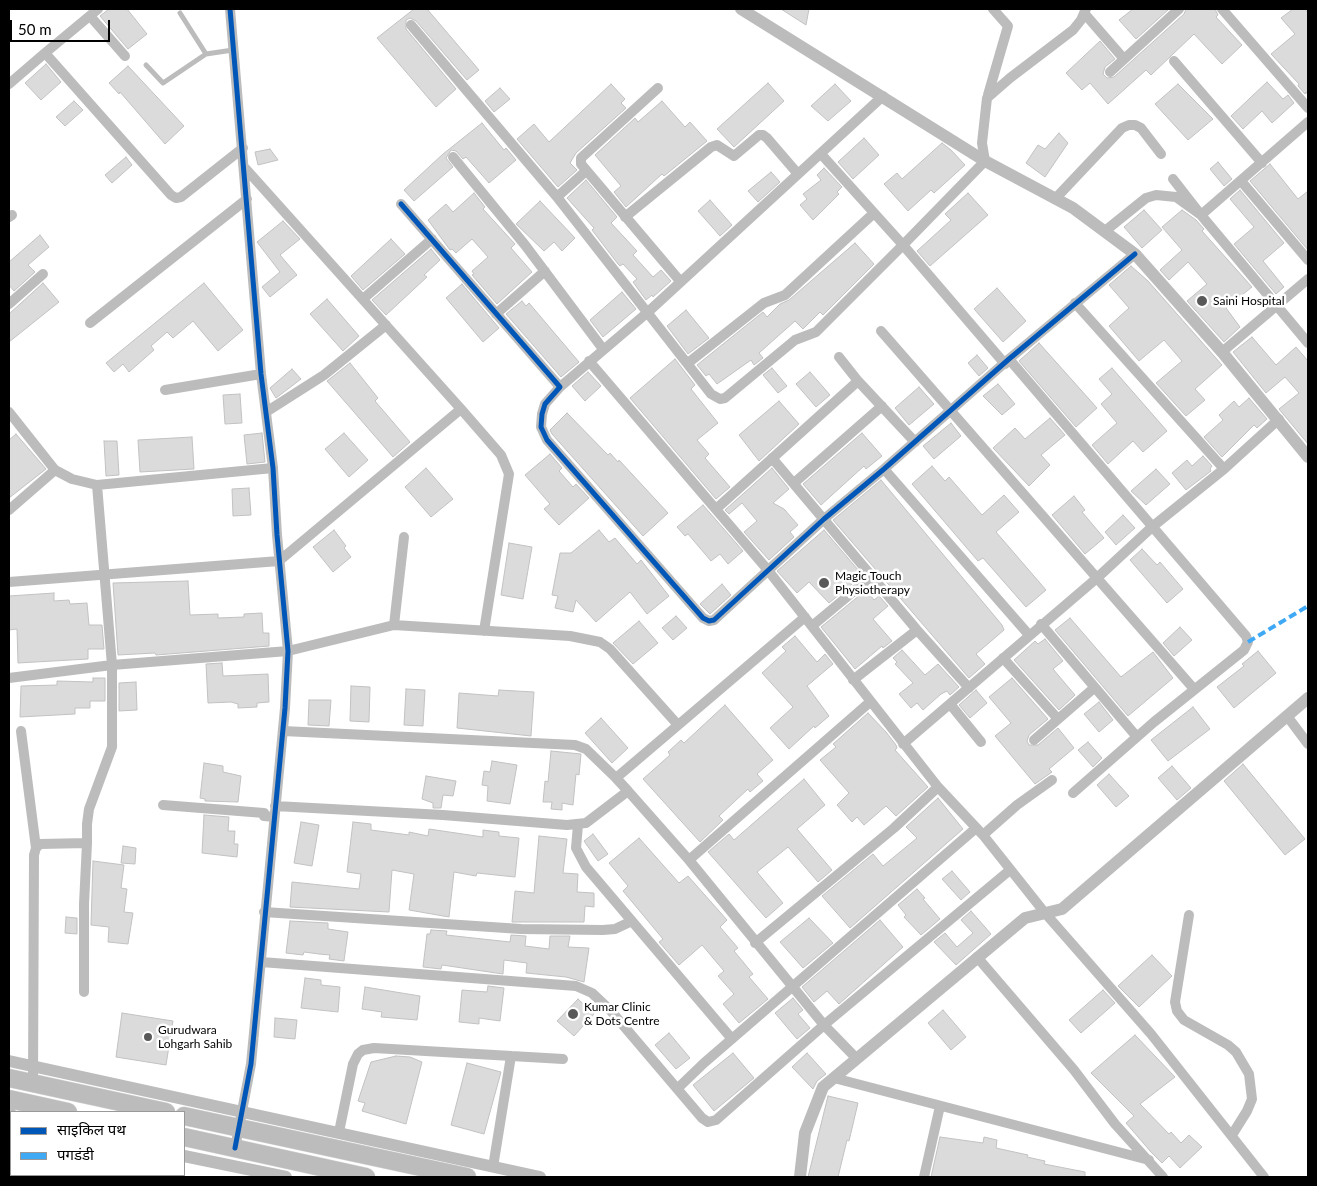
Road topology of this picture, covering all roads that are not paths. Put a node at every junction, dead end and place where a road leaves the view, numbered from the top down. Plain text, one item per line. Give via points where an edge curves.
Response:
1 (98, 9) edge
2 (230, 9) edge
3 (741, 9) edge
4 (993, 9) edge
5 (1179, 9) edge
6 (1223, 9) edge
7 (1085, 11) edge
8 (180, 13) dead end
9 (90, 16) junction
10 (411, 25) dead end
11 (234, 50) junction
12 (45, 53) junction
13 (206, 54) junction
14 (125, 56) dead end
15 (1124, 59) junction
16 (1174, 62) dead end
17 (146, 65) dead end
18 (1110, 72) dead end
19 (9, 84) edge
20 (658, 88) dead end
21 (883, 96) junction
22 (987, 98) junction
23 (1308, 108) edge
24 (1308, 122) edge
25 (243, 148) junction
26 (821, 154) junction
27 (1161, 154) dead end
28 (453, 157) dead end
29 (986, 161) junction
30 (1262, 163) junction
31 (245, 168) junction
32 (586, 171) junction
33 (798, 174) junction
34 (1173, 179) dead end
35 (1241, 181) junction
36 (557, 197) junction
37 (248, 198) junction
38 (1055, 198) junction
39 (402, 204) dead end
40 (874, 213) junction
41 (1201, 215) junction
42 (625, 217) junction
43 (1105, 231) junction
44 (432, 239) junction
45 (903, 245) junction
46 (1135, 254) junction
47 (1308, 260) edge
48 (545, 272) junction
49 (43, 274) dead end
50 (1308, 279) edge
51 (680, 281) junction
52 (363, 299) junction
53 (1075, 303) junction
54 (9, 304) edge
55 (1277, 304) junction
56 (648, 312) junction
57 (496, 314) junction
58 (90, 323) dead end
59 (386, 325) junction
60 (881, 331) dead end
61 (1308, 342) edge
62 (603, 349) junction
63 (1222, 352) junction
64 (839, 357) dead end
65 (589, 361) junction
66 (1007, 361) junction
67 (688, 363) junction
68 (261, 374) junction
69 (858, 380) junction
70 (560, 387) junction
71 (166, 390) dead end
72 (882, 406) junction
73 (460, 409) junction
74 (950, 410) junction
75 (9, 412) edge
76 (266, 412) junction
77 (1279, 419) junction
78 (915, 442) junction
79 (1308, 457) edge
80 (772, 458) junction
81 (272, 468) junction
82 (884, 469) junction
83 (1224, 469) junction
84 (55, 470) junction
85 (794, 483) junction
86 (97, 485) junction
87 (716, 508) junction
88 (9, 510) edge
89 (824, 519) junction
90 (1152, 527) junction
91 (404, 537) dead end
92 (280, 561) junction
93 (768, 569) junction
94 (106, 574) junction
95 (872, 576) junction
96 (1096, 578) junction
97 (9, 582) edge
98 (805, 617) junction
99 (1041, 624) junction
100 (394, 625) junction
101 (812, 626) junction
102 (917, 630) junction
103 (484, 631) junction
104 (1029, 635) junction
105 (288, 651) junction
106 (1003, 658) junction
107 (112, 665) junction
108 (9, 678) edge
109 (853, 680) junction
110 (969, 688) junction
111 (1094, 688) junction
112 (1194, 689) junction
113 (1308, 698) edge
114 (870, 702) junction
115 (950, 704) junction
116 (1287, 716) junction
117 (1058, 718) junction
118 (678, 726) junction
119 (20, 730) dead end
120 (283, 731) junction
121 (1137, 738) junction
122 (1034, 740) dead end
123 (981, 742) dead end
124 (903, 744) junction
125 (1308, 744) edge
126 (616, 778) junction
127 (1052, 780) dead end
128 (938, 787) junction
129 (628, 791) junction
130 (1073, 793) dead end
131 (163, 805) dead end
132 (272, 812) junction
133 (578, 825) junction
134 (979, 832) junction
135 (88, 842) junction
136 (36, 848) junction
137 (689, 860) junction
138 (1010, 870) junction
139 (264, 912) junction
140 (1044, 913) junction
141 (1189, 915) dead end
142 (632, 921) junction
143 (755, 943) junction
144 (977, 957) junction
145 (261, 962) junction
146 (793, 986) junction
147 (84, 992) dead end
148 (824, 1025) junction
149 (732, 1039) junction
150 (511, 1056) junction
151 (563, 1059) dead end
152 (856, 1059) junction
153 (9, 1061) edge
154 (32, 1076) junction
155 (9, 1078) edge
156 (834, 1078) junction
157 (678, 1088) junction
158 (9, 1099) edge
159 (940, 1106) junction
160 (63, 1111) edge
161 (162, 1111) edge
162 (243, 1111) junction
163 (185, 1116) edge
164 (239, 1128) junction
165 (338, 1132) junction
166 (1232, 1135) junction
167 (185, 1137) edge
168 (235, 1148) junction
169 (185, 1156) edge
170 (1148, 1160) junction
171 (493, 1167) junction
172 (328, 1173) edge
173 (286, 1177) edge
174 (366, 1177) edge
175 (467, 1177) edge
176 (540, 1177) edge
177 (800, 1177) edge
178 (924, 1177) edge
179 (1163, 1177) edge
180 (1264, 1177) edge

1 - 9 street
2 - 11 street
3 - 21 street
4 - 22 street via 1008,26
5 - 15 street
6 - 23 street
7 - 15 street
7 - 22 street via 1081,20 1064,37
8 - 13 lane
9 - 12 street
9 - 14 street
10 - 36 street
11 - 13 lane
11 - 25 street
12 - 19 street
12 - 25 street via 176,198
13 - 17 lane via 163,83
15 - 18 street
16 - 30 street
20 - 32 street via 581,158
21 - 26 street
21 - 29 street
22 - 29 street via 982,143
24 - 30 street
25 - 31 street
26 - 33 street
26 - 40 street
27 - 38 street via 1141,128 1129,124
28 - 48 street
29 - 38 street
29 - 45 street
30 - 35 street
31 - 37 street
31 - 52 street
32 - 36 street
32 - 42 street
33 - 42 street via 763,135 755,137 734,156 717,145
33 - 51 street
34 - 41 street
35 - 41 street
35 - 47 street
36 - 56 street
37 - 58 street
37 - 68 street
38 - 43 street
39 - 44 street
40 - 45 street
40 - 67 street via 785,294 764,303
41 - 43 street via 1176,197 1156,195 1139,202
41 - 55 street
42 - 51 street
43 - 46 street
44 - 52 street
44 - 57 street
45 - 66 street
45 - 67 street via 816,332 795,340 725,398 711,394
46 - 53 street
46 - 63 street
48 - 57 street
48 - 62 street
49 - 54 street
50 - 55 street
51 - 56 street
52 - 59 street
53 - 66 street
53 - 83 street
55 - 61 street
55 - 63 street
56 - 62 street
56 - 67 street
57 - 70 street
59 - 73 street
59 - 76 street via 324,375
60 - 74 street
62 - 65 street
63 - 77 street
64 - 69 street
65 - 70 street
65 - 87 street
66 - 74 street
66 - 90 street
68 - 71 street
68 - 76 street
69 - 72 street
69 - 80 street
70 - 93 street via 542,414 541,427 547,440 703,618 714,620
72 - 78 street
72 - 85 street
73 - 92 street
73 - 103 street via 501,455 509,474
74 - 78 street
74 - 96 street
75 - 84 street
76 - 81 street
77 - 79 street
77 - 83 street
78 - 82 street
80 - 85 street
80 - 87 street
81 - 86 street
81 - 92 street
82 - 89 street
82 - 104 street
83 - 90 street
84 - 86 street via 72,479
84 - 88 street
85 - 89 street
86 - 94 street
87 - 93 street
89 - 93 street
89 - 95 street
90 - 96 street
90 - 112 street via 1248,642 1244,650
91 - 100 street
92 - 94 street
92 - 105 street
93 - 98 street
94 - 97 street
94 - 107 street
95 - 101 street
95 - 102 street
96 - 99 street
96 - 112 street
98 - 101 street
98 - 118 street
99 - 104 street
99 - 111 street
100 - 103 street
100 - 105 street
101 - 109 street
102 - 109 street
102 - 110 street
103 - 118 street via 570,636 600,642 610,649
104 - 106 street
105 - 107 street
105 - 120 street
106 - 110 street
106 - 117 street
107 - 108 street
107 - 135 street via 112,747 89,809
109 - 114 street
110 - 115 street
111 - 117 street
111 - 121 street
112 - 121 street
113 - 116 street
114 - 124 street
114 - 137 street
115 - 123 street
115 - 124 street
116 - 125 street
116 - 140 street via 1062,909
117 - 122 street
118 - 126 street
119 - 136 street
120 - 126 street via 575,745 586,748
120 - 132 street
121 - 130 street
124 - 128 street
126 - 129 street
127 - 134 street
128 - 134 street
128 - 143 street
129 - 133 street via 593,820
129 - 137 street
131 - 132 street
132 - 133 street via 443,815
132 - 139 street
133 - 142 street via 575,840 580,857
134 - 138 street
134 - 146 street
135 - 136 street via 46,843
135 - 147 street
136 - 154 street
137 - 143 street
138 - 140 street
138 - 148 street
139 - 142 street via 522,929 603,930 615,929
139 - 145 street
140 - 144 street via 1025,918
140 - 166 street via 1151,1034
141 - 166 street via 1174,1002 1184,1020 1236,1052 1249,1074 1252,1099
142 - 149 street
143 - 146 street
144 - 152 street
144 - 170 street
145 - 157 street via 576,986 592,993
145 - 162 street
146 - 148 street
146 - 149 street
148 - 152 street
148 - 157 street via 716,1120 708,1122 702,1118
149 - 157 street
150 - 151 street
150 - 165 street via 363,1050 353,1064
150 - 171 street
152 - 156 street
153 - 154 street
154 - 155 highway
154 - 161 highway
154 - 162 street via 121,1084
156 - 159 street
156 - 177 street via 823,1087 805,1133
158 - 160 highway
159 - 170 street
159 - 178 street
162 - 164 street
162 - 165 street
163 - 164 highway
164 - 168 street
164 - 175 highway
165 - 171 street
166 - 180 street
167 - 168 highway
168 - 172 highway
169 - 173 street
170 - 179 street
171 - 176 street
172 - 174 highway

